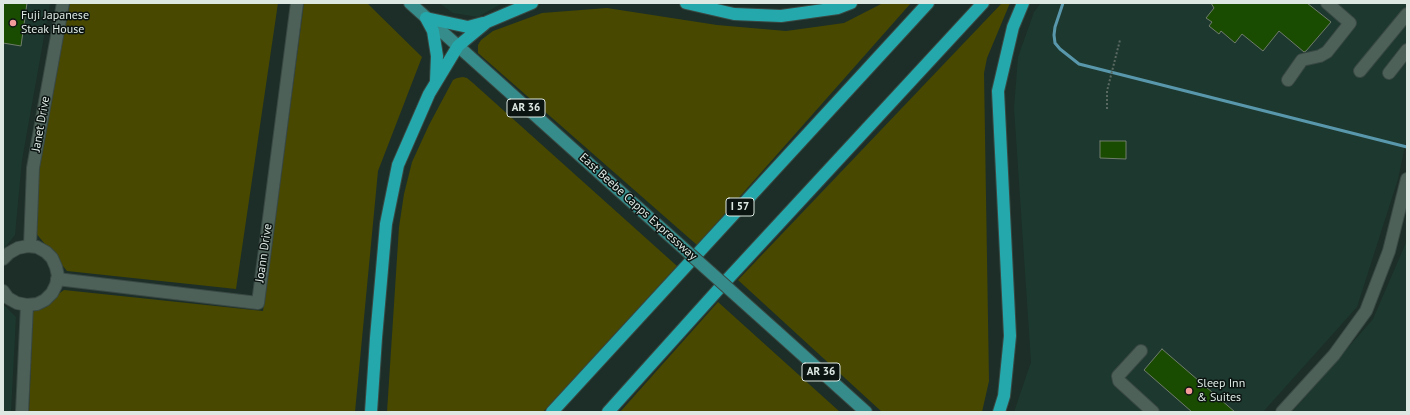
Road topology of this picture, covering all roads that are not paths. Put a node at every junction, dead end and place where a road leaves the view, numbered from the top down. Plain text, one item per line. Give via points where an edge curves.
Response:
1 (63, 3) edge
2 (298, 3) edge
3 (410, 3) edge
4 (532, 3) edge
5 (686, 3) edge
6 (851, 3) edge
7 (928, 3) edge
8 (983, 3) edge
9 (1023, 3) edge
10 (1333, 5) edge
11 (426, 18) junction
12 (1405, 20) edge
13 (487, 22) junction
14 (458, 46) junction
15 (1407, 50) edge
16 (1360, 71) dead end
17 (1389, 73) dead end
18 (1288, 80) dead end
19 (436, 83) junction
20 (1407, 179) edge
21 (30, 246) junction
22 (3, 259) edge
23 (57, 279) junction
24 (3, 291) edge
25 (27, 305) junction
26 (1142, 351) dead end
27 (22, 412) edge
28 (371, 412) edge
29 (552, 412) edge
30 (608, 412) edge
31 (866, 412) edge
32 (999, 412) edge
33 (1153, 412) edge
34 (1282, 412) edge

1 - 21 street, Janet Drive via 33,168
2 - 23 street, Joann Drive via 258,303
3 - 11 main road, East Beebe Capps Expressway / AR 36
4 - 13 highway
5 - 6 highway via 734,14 781,16 838,8
7 - 29 highway, I 57
8 - 30 highway
9 - 32 highway via 1013,27 998,91 1010,336 1004,396
10 - 18 street via 1350,23 1327,52 1302,60
11 - 13 highway via 468,27
11 - 14 main road, East Beebe Capps Expressway / AR 36
11 - 19 highway via 433,31 437,56
12 - 16 street
13 - 14 highway
14 - 19 highway
14 - 31 main road, East Beebe Capps Expressway / AR 36, bridge
15 - 17 street
19 - 28 highway via 398,165 386,224
20 - 34 street via 1389,250 1366,311 1334,355
21 - 22 street via 18,248
21 - 23 street via 37,247 52,258 56,266
23 - 25 street via 52,293 45,300
24 - 25 street via 8,298
25 - 27 street
26 - 33 street via 1118,376 1119,381

